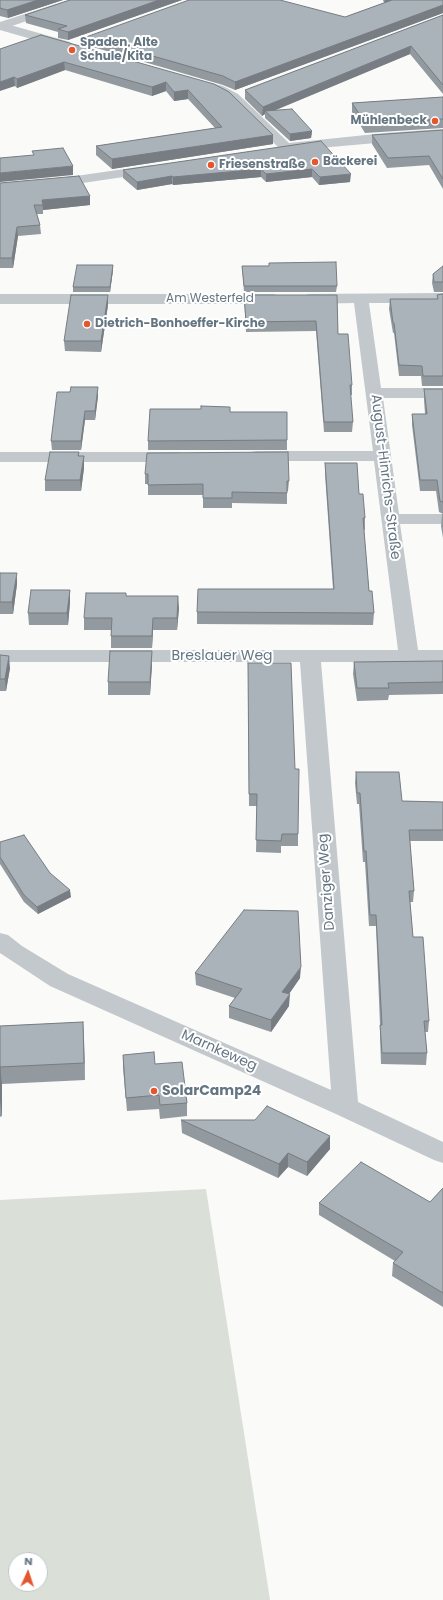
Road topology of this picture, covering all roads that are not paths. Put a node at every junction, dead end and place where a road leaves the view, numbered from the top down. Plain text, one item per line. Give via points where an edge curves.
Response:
1 (79, 0) edge
2 (0, 26) edge
3 (73, 45) edge
4 (196, 83) edge
5 (249, 91) edge
6 (234, 97) junction
7 (443, 133) edge
8 (286, 147) junction
9 (272, 149) edge
10 (166, 166) edge
11 (0, 188) edge
12 (443, 298) edge
13 (0, 299) edge
14 (361, 299) junction
15 (374, 393) junction
16 (443, 393) edge
17 (191, 456) edge
18 (239, 456) edge
19 (382, 456) junction
20 (0, 457) edge
21 (390, 519) junction
22 (443, 519) edge
23 (0, 656) edge
24 (310, 656) junction
25 (409, 656) junction
26 (443, 656) edge
27 (0, 941) edge
28 (345, 1107) junction
29 (443, 1153) edge

1 - 2 street
2 - 3 street
4 - 6 street
5 - 6 street
6 - 8 street
7 - 8 street
8 - 9 street
10 - 11 street via 76,180
12 - 14 street, Am Westerfeld
13 - 14 street, Am Westerfeld
14 - 15 street, August-Hinrichs-Straße
15 - 16 street
15 - 19 street, August-Hinrichs-Straße
17 - 20 street
18 - 19 street
19 - 21 street, August-Hinrichs-Straße
21 - 22 street
21 - 25 street, August-Hinrichs-Straße
23 - 24 street, Breslauer Weg
24 - 25 street, Breslauer Weg
24 - 28 street, Danziger Weg
25 - 26 street, Breslauer Weg
27 - 28 street, Marnkeweg via 59,980
28 - 29 street, Marnkeweg

